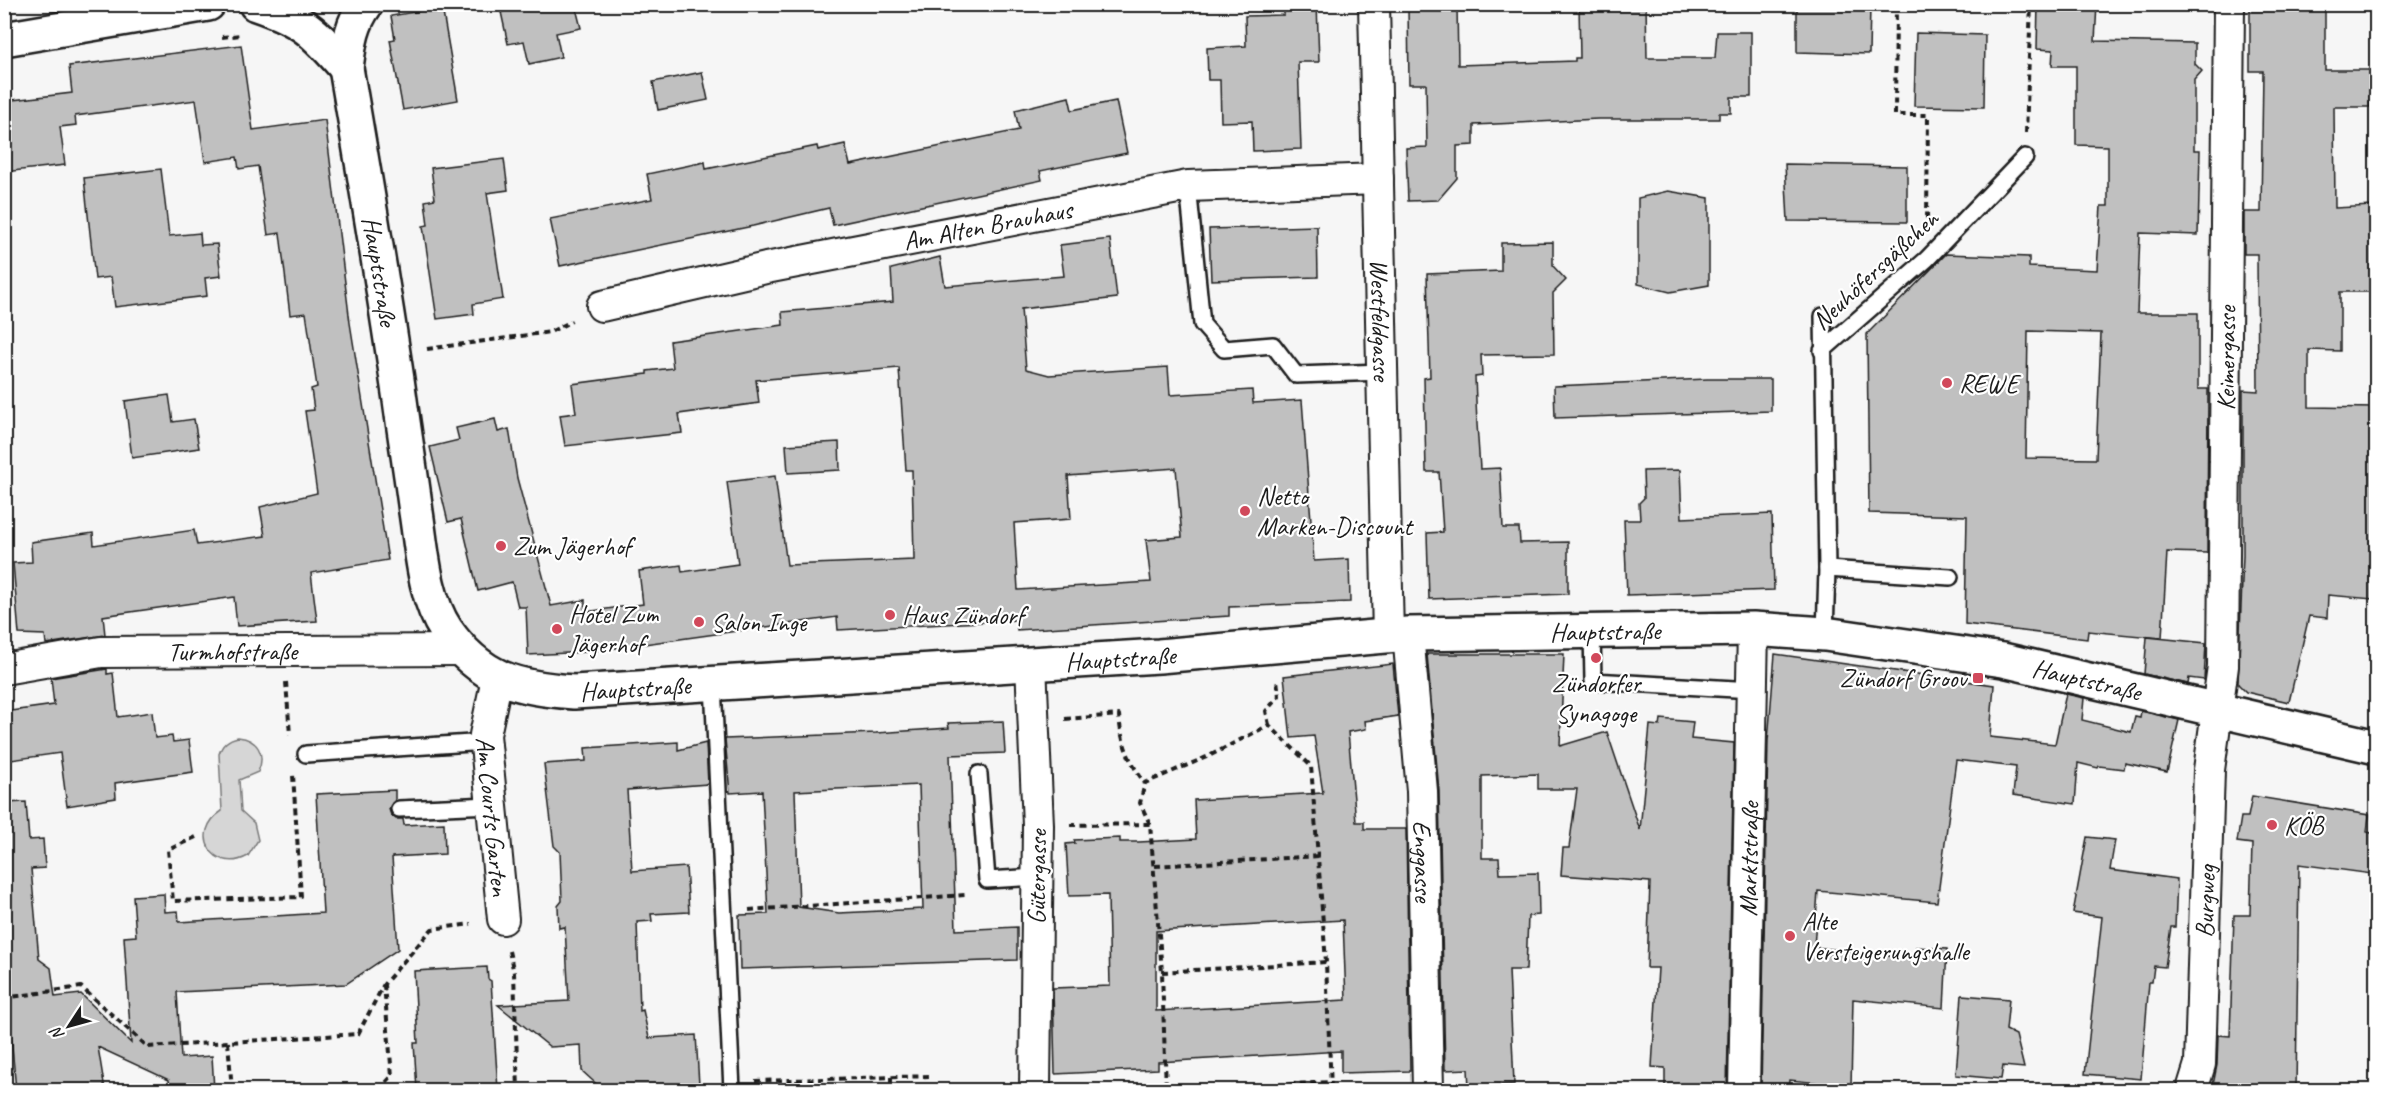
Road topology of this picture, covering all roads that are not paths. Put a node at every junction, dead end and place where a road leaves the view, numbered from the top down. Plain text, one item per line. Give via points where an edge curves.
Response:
1 (208, 4) edge
2 (366, 4) edge
3 (1374, 4) edge
4 (2229, 4) edge
5 (250, 20) edge
6 (4, 39) edge
7 (346, 68) junction
8 (2025, 157) road end
9 (1378, 179) junction
10 (1188, 186) junction
11 (602, 306) road end
12 (1823, 316) dead end
13 (1822, 351) junction
14 (1383, 372) junction
15 (1827, 569) junction
16 (1950, 577) dead end
17 (1754, 629) junction
18 (1592, 631) junction
19 (1825, 634) junction
20 (1398, 635) junction
21 (461, 650) junction
22 (1031, 664) junction
23 (4, 669) edge
24 (497, 678) junction
25 (713, 684) junction
26 (1753, 690) junction
27 (2217, 711) junction
28 (486, 742) junction
29 (2376, 747) edge
30 (306, 754) dead end
31 (979, 774) dead end
32 (491, 805) junction
33 (399, 809) dead end
34 (1036, 877) junction
35 (503, 919) road end
36 (732, 1086) edge
37 (1035, 1090) edge
38 (1428, 1090) edge
39 (1744, 1090) edge
40 (2192, 1090) edge

1 - 6 main road
2 - 7 main road, Hauptstraße via 350,36
3 - 9 street, Westfeldgasse
4 - 27 street, Keimergasse via 2223,666
5 - 7 main road via 282,13 313,31
7 - 21 main road, Hauptstraße via 424,569 444,628
8 - 13 lane, Neuhöfersgäßchen via 1927,259
9 - 10 street, Am Alten Brauhaus
9 - 14 street, Westfeldgasse
10 - 11 street, Am Alten Brauhaus via 757,270
10 - 14 lane via 1202,324 1224,349 1273,345 1296,375
12 - 13 lane
13 - 15 lane, Neuhöfersgäßchen
14 - 20 street, Westfeldgasse
15 - 16 lane
15 - 19 lane, Neuhöfersgäßchen
17 - 18 main road, Hauptstraße
17 - 19 main road, Hauptstraße
17 - 26 street, Marktstraße
18 - 20 main road, Hauptstraße
18 - 26 lane via 1593,681
19 - 27 main road, Hauptstraße via 2003,660
20 - 22 main road, Hauptstraße
20 - 38 street, Enggasse via 1422,791
21 - 23 street, Turmhofstraße via 101,652
21 - 24 main road, Hauptstraße
22 - 25 main road, Hauptstraße
22 - 34 street, Gütergasse via 1038,825
24 - 25 main road, Hauptstraße via 532,689 574,692
24 - 28 street, Am Courts Garten
25 - 36 lane
26 - 39 street, Marktstraße
27 - 29 main road, Hauptstraße
27 - 40 street, Burgweg via 2209,770 2200,1064
28 - 30 lane
28 - 32 street, Am Courts Garten
31 - 34 lane via 987,880
32 - 33 lane
32 - 35 street, Am Courts Garten
34 - 37 street, Gütergasse

